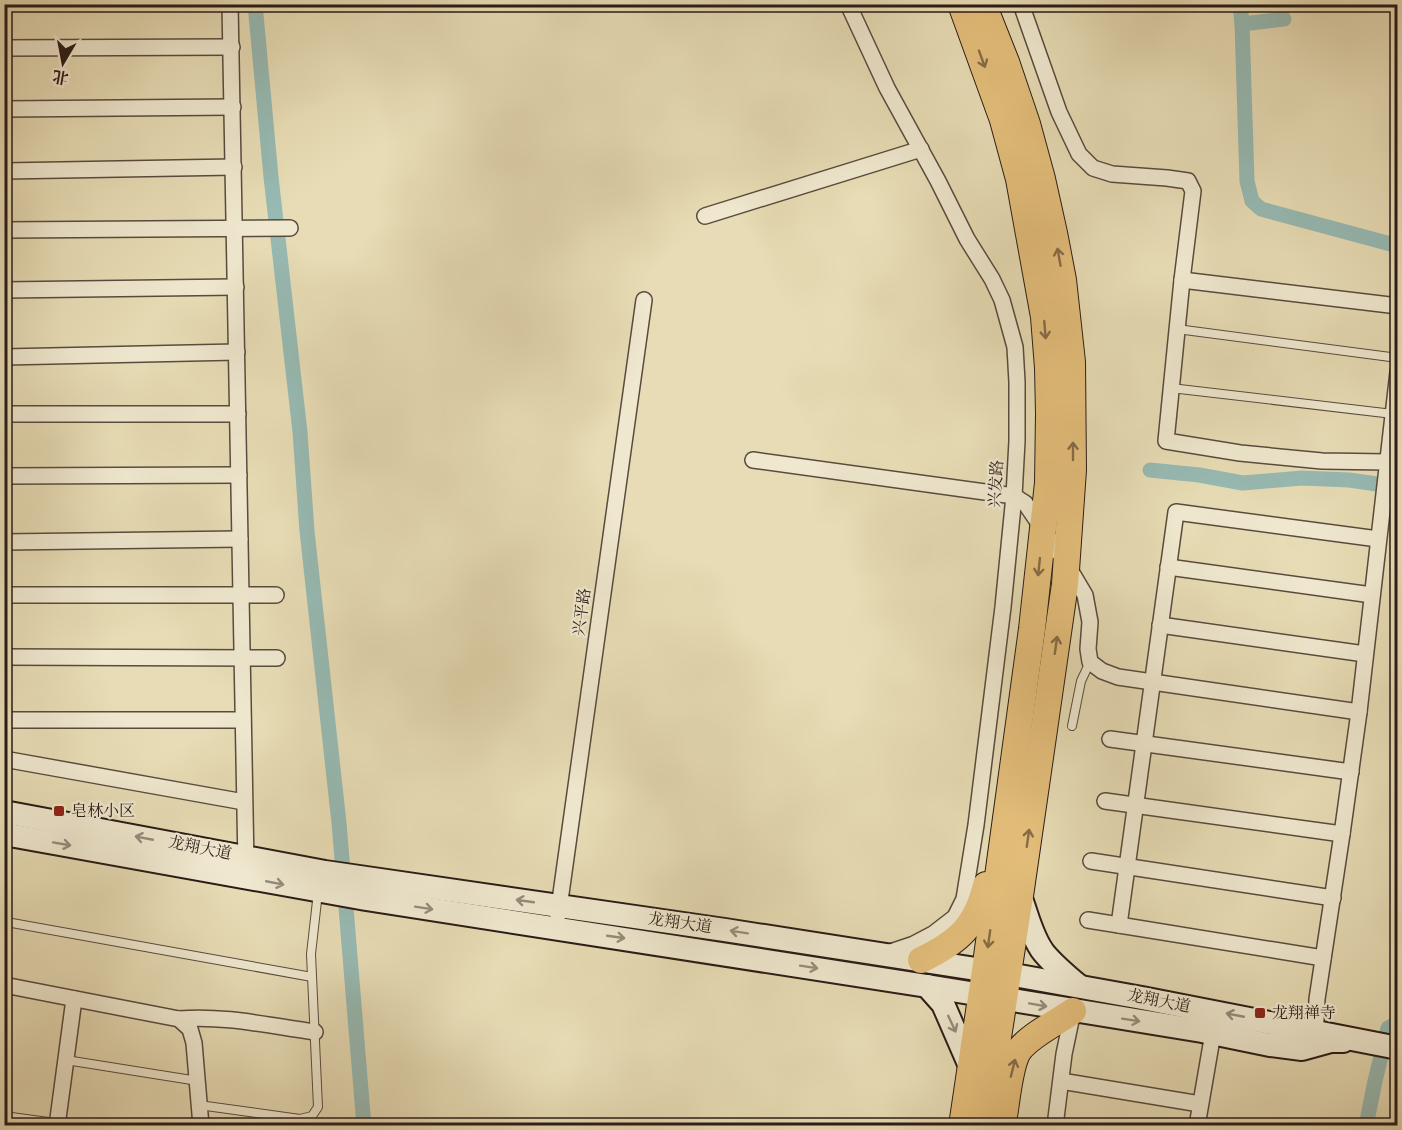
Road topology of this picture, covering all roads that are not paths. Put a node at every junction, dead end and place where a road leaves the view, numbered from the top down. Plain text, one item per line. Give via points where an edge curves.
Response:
1 (230, 4) edge
2 (848, 4) edge
3 (961, 4) edge
4 (983, 4) edge
5 (1021, 4) edge
6 (232, 47) junction
7 (4, 48) edge
8 (233, 107) junction
9 (4, 109) edge
10 (921, 149) junction
11 (234, 167) junction
12 (4, 171) edge
13 (705, 216) dead end
14 (290, 228) dead end
15 (235, 229) junction
16 (4, 230) edge
17 (1182, 280) junction
18 (236, 286) junction
19 (4, 290) edge
20 (644, 300) dead end
21 (1398, 306) edge
22 (1177, 329) junction
23 (237, 352) junction
24 (4, 357) edge
25 (1398, 358) edge
26 (1398, 372) edge
27 (1171, 388) junction
28 (4, 414) edge
29 (238, 414) junction
30 (1395, 415) edge
31 (753, 460) dead end
32 (1386, 465) junction
33 (239, 475) junction
34 (4, 476) edge
35 (1014, 496) junction
36 (1043, 530) junction
37 (240, 538) junction
38 (1378, 539) junction
39 (4, 542) edge
40 (1066, 564) junction
41 (1168, 567) junction
42 (4, 595) edge
43 (241, 595) junction
44 (276, 595) dead end
45 (1372, 595) junction
46 (1160, 625) junction
47 (1365, 654) junction
48 (4, 657) edge
49 (242, 658) junction
50 (277, 658) dead end
51 (1090, 662) junction
52 (1152, 682) junction
53 (1359, 712) junction
54 (4, 720) edge
55 (243, 720) junction
56 (1072, 726) dead end
57 (1110, 740) dead end
58 (1144, 745) junction
59 (4, 759) edge
60 (1351, 772) junction
61 (1012, 777) junction
62 (1105, 801) dead end
63 (244, 802) junction
64 (1136, 806) junction
65 (4, 812) edge
66 (4, 834) edge
67 (1342, 834) junction
68 (1091, 861) dead end
69 (246, 867) junction
70 (1127, 867) junction
71 (325, 885) junction
72 (1020, 896) junction
73 (1333, 898) junction
74 (559, 906) junction
75 (1088, 920) dead end
76 (12, 923) dead end
77 (1119, 925) junction
78 (556, 928) junction
79 (882, 954) junction
80 (1323, 958) junction
81 (921, 960) junction
82 (312, 977) junction
83 (994, 984) junction
84 (4, 985) edge
85 (927, 986) junction
86 (74, 999) junction
87 (1076, 999) junction
88 (179, 1019) junction
89 (315, 1032) junction
90 (1213, 1033) junction
91 (1315, 1039) junction
92 (1398, 1048) edge
93 (66, 1060) junction
94 (970, 1066) junction
95 (198, 1081) junction
96 (1061, 1081) junction
97 (1200, 1104) junction
98 (199, 1105) junction
99 (4, 1116) edge
100 (57, 1124) edge
101 (78, 1125) edge
102 (201, 1125) edge
103 (962, 1125) edge
104 (987, 1125) edge
105 (1002, 1125) edge
106 (1055, 1125) edge
107 (1197, 1125) edge

1 - 6 street
2 - 10 street, 兴发路
3 -> 36 main road via 1003,120 1019,179 1044,317 1049,414
40 -> 4 main road via 1073,470 1071,351 1063,280 1033,146
5 - 17 street via 1059,112 1079,154 1093,168 1112,174 1188,181 1193,191
6 - 7 street
6 - 8 street
8 - 9 street
8 - 11 street
10 - 13 street
10 - 35 street, 兴发路 via 1002,300 1015,347
11 - 12 street
11 - 15 street
14 - 15 street
15 - 16 street
15 - 18 street
17 - 21 street
17 - 22 street
18 - 19 street
18 - 23 street
20 - 74 street, 兴平路
22 - 25 lane
22 - 27 street
23 - 24 street
23 - 29 street
26 - 30 street
27 - 30 lane
27 - 32 street via 1166,441 1240,453
28 - 29 street
29 - 33 street
30 - 32 street
31 - 35 street
32 - 38 street
33 - 34 street
33 - 37 street
35 - 36 street via 1025,503
35 - 79 street, 兴发路 via 964,898 955,917 933,934
36 - 40 street
36 -> 61 main road
37 - 39 street
37 - 43 street
38 - 41 street via 1176,512
38 - 45 street
40 - 51 street via 1085,595
72 -> 40 main road
41 - 45 street
41 - 46 street
42 - 43 street
43 - 44 street
43 - 49 street
45 - 47 street
46 - 47 street
46 - 52 street
47 - 53 street
48 - 49 street
49 - 50 street
49 - 55 street
51 - 52 street via 1118,677
51 - 56 lane via 1081,681
52 - 53 street
52 - 58 street
53 - 60 street
54 - 55 street
55 - 63 street
57 - 58 street
58 - 60 street
58 - 64 street
59 - 63 street
60 - 67 street
61 - 81 main road via 996,821 983,899 959,938
61 -> 83 main road
62 - 64 street
63 - 69 street
64 - 67 street
64 - 70 street
69 -> 65 main road, 龙翔大道
66 -> 69 main road, 龙翔大道
67 - 73 street
68 - 70 street
69 - 71 main road, 龙翔大道
70 - 73 street
70 - 77 street
74 -> 71 main road, 龙翔大道 via 361,877
71 -> 78 main road, 龙翔大道 via 366,899
71 - 82 lane via 311,954
72 - 83 main road
72 - 87 main road via 1043,952 1062,972
73 - 80 street
74 - 78 street, 兴平路
79 -> 74 main road, 龙翔大道
75 - 77 street
76 - 82 lane
77 - 80 street
78 -> 85 main road, 龙翔大道
79 - 81 main road, 龙翔大道
80 - 91 street
81 - 83 main road, 龙翔大道
82 - 89 lane
83 - 85 main road, 龙翔大道
83 - 87 main road, 龙翔大道
83 - 94 main road
83 - 104 main road via 994,1063
84 - 86 street
85 -> 94 main road via 943,1004
86 - 88 street
86 - 93 street
87 -> 90 main road, 龙翔大道
91 -> 87 main road, 龙翔大道
87 - 96 street
105 -> 87 main road via 1019,1049
88 - 89 street via 215,1018
88 - 95 street via 190,1029
89 - 98 lane via 318,1107 312,1116 300,1119
90 - 91 main road, 龙翔大道 via 1302,1049
90 - 97 street
91 - 92 main road, 龙翔大道 via 1354,1040
93 - 95 lane
93 - 100 street
94 - 103 main road
95 - 98 street
96 - 97 street
96 - 106 street
97 - 107 street
98 - 102 street
99 - 100 lane
100 - 101 lane

